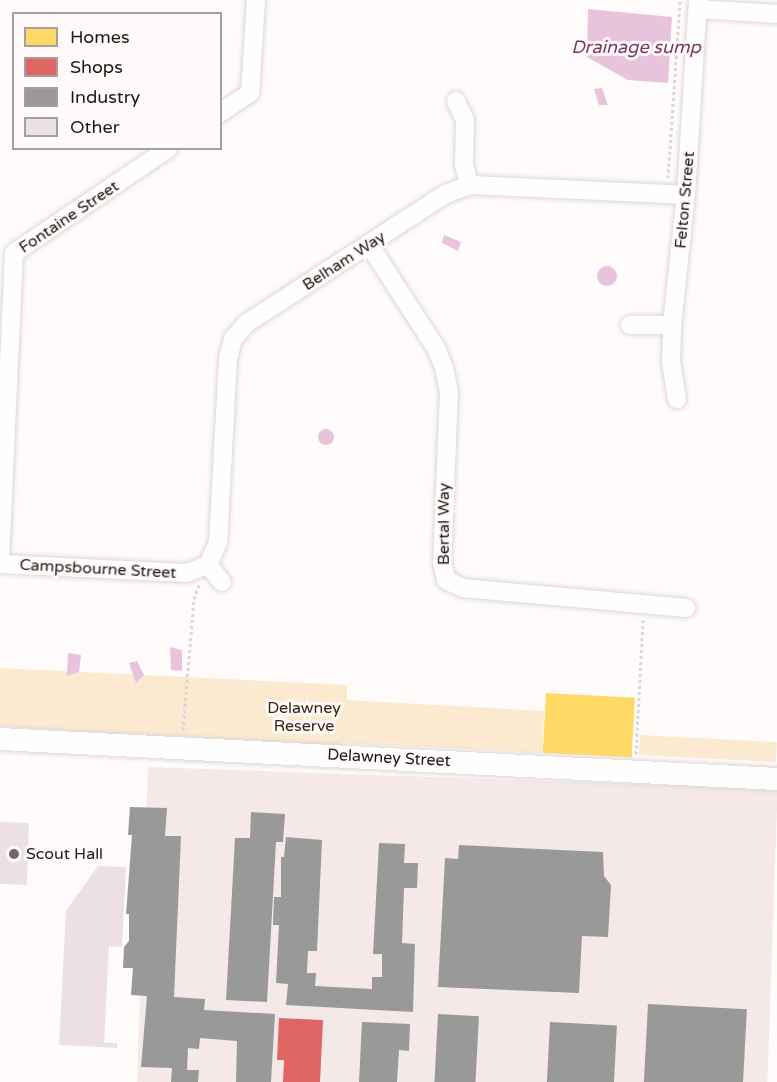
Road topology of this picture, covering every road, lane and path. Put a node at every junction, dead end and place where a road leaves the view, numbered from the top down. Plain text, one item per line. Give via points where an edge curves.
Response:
1 (256, 0) edge
2 (680, 0) edge
3 (698, 4) edge
4 (777, 14) edge
5 (456, 101) dead end
6 (222, 112) edge
7 (166, 150) edge
8 (668, 180) dead end
9 (469, 185) junction
10 (686, 195) junction
11 (370, 246) junction
12 (630, 325) dead end
13 (672, 325) junction
14 (677, 399) dead end
15 (0, 563) edge
16 (203, 566) junction
17 (222, 582) dead end
18 (644, 603) junction
19 (686, 608) dead end
20 (182, 734) dead end
21 (0, 739) edge
22 (636, 758) dead end
23 (777, 779) edge

1 - 6 street via 250,93
2 - 8 path
3 - 4 street
3 - 10 street, Felton Street
5 - 9 street via 465,120 464,164
7 - 15 street, Fontaine Street via 14,253
9 - 10 street, Belham Way
9 - 11 street, Belham Way via 446,194
10 - 13 street, Felton Street
11 - 16 street, Belham Way via 247,323 233,339 228,359 218,543
11 - 18 street, Bertal Way via 444,368 449,391 442,562 446,580 463,588
12 - 13 street
13 - 14 street, Felton Street via 671,361
15 - 16 street, Campsbourne Street via 186,573
16 - 17 street
16 - 20 path via 194,599
18 - 19 street, Bertal Way
18 - 22 path
21 - 23 street, Delawney Street

